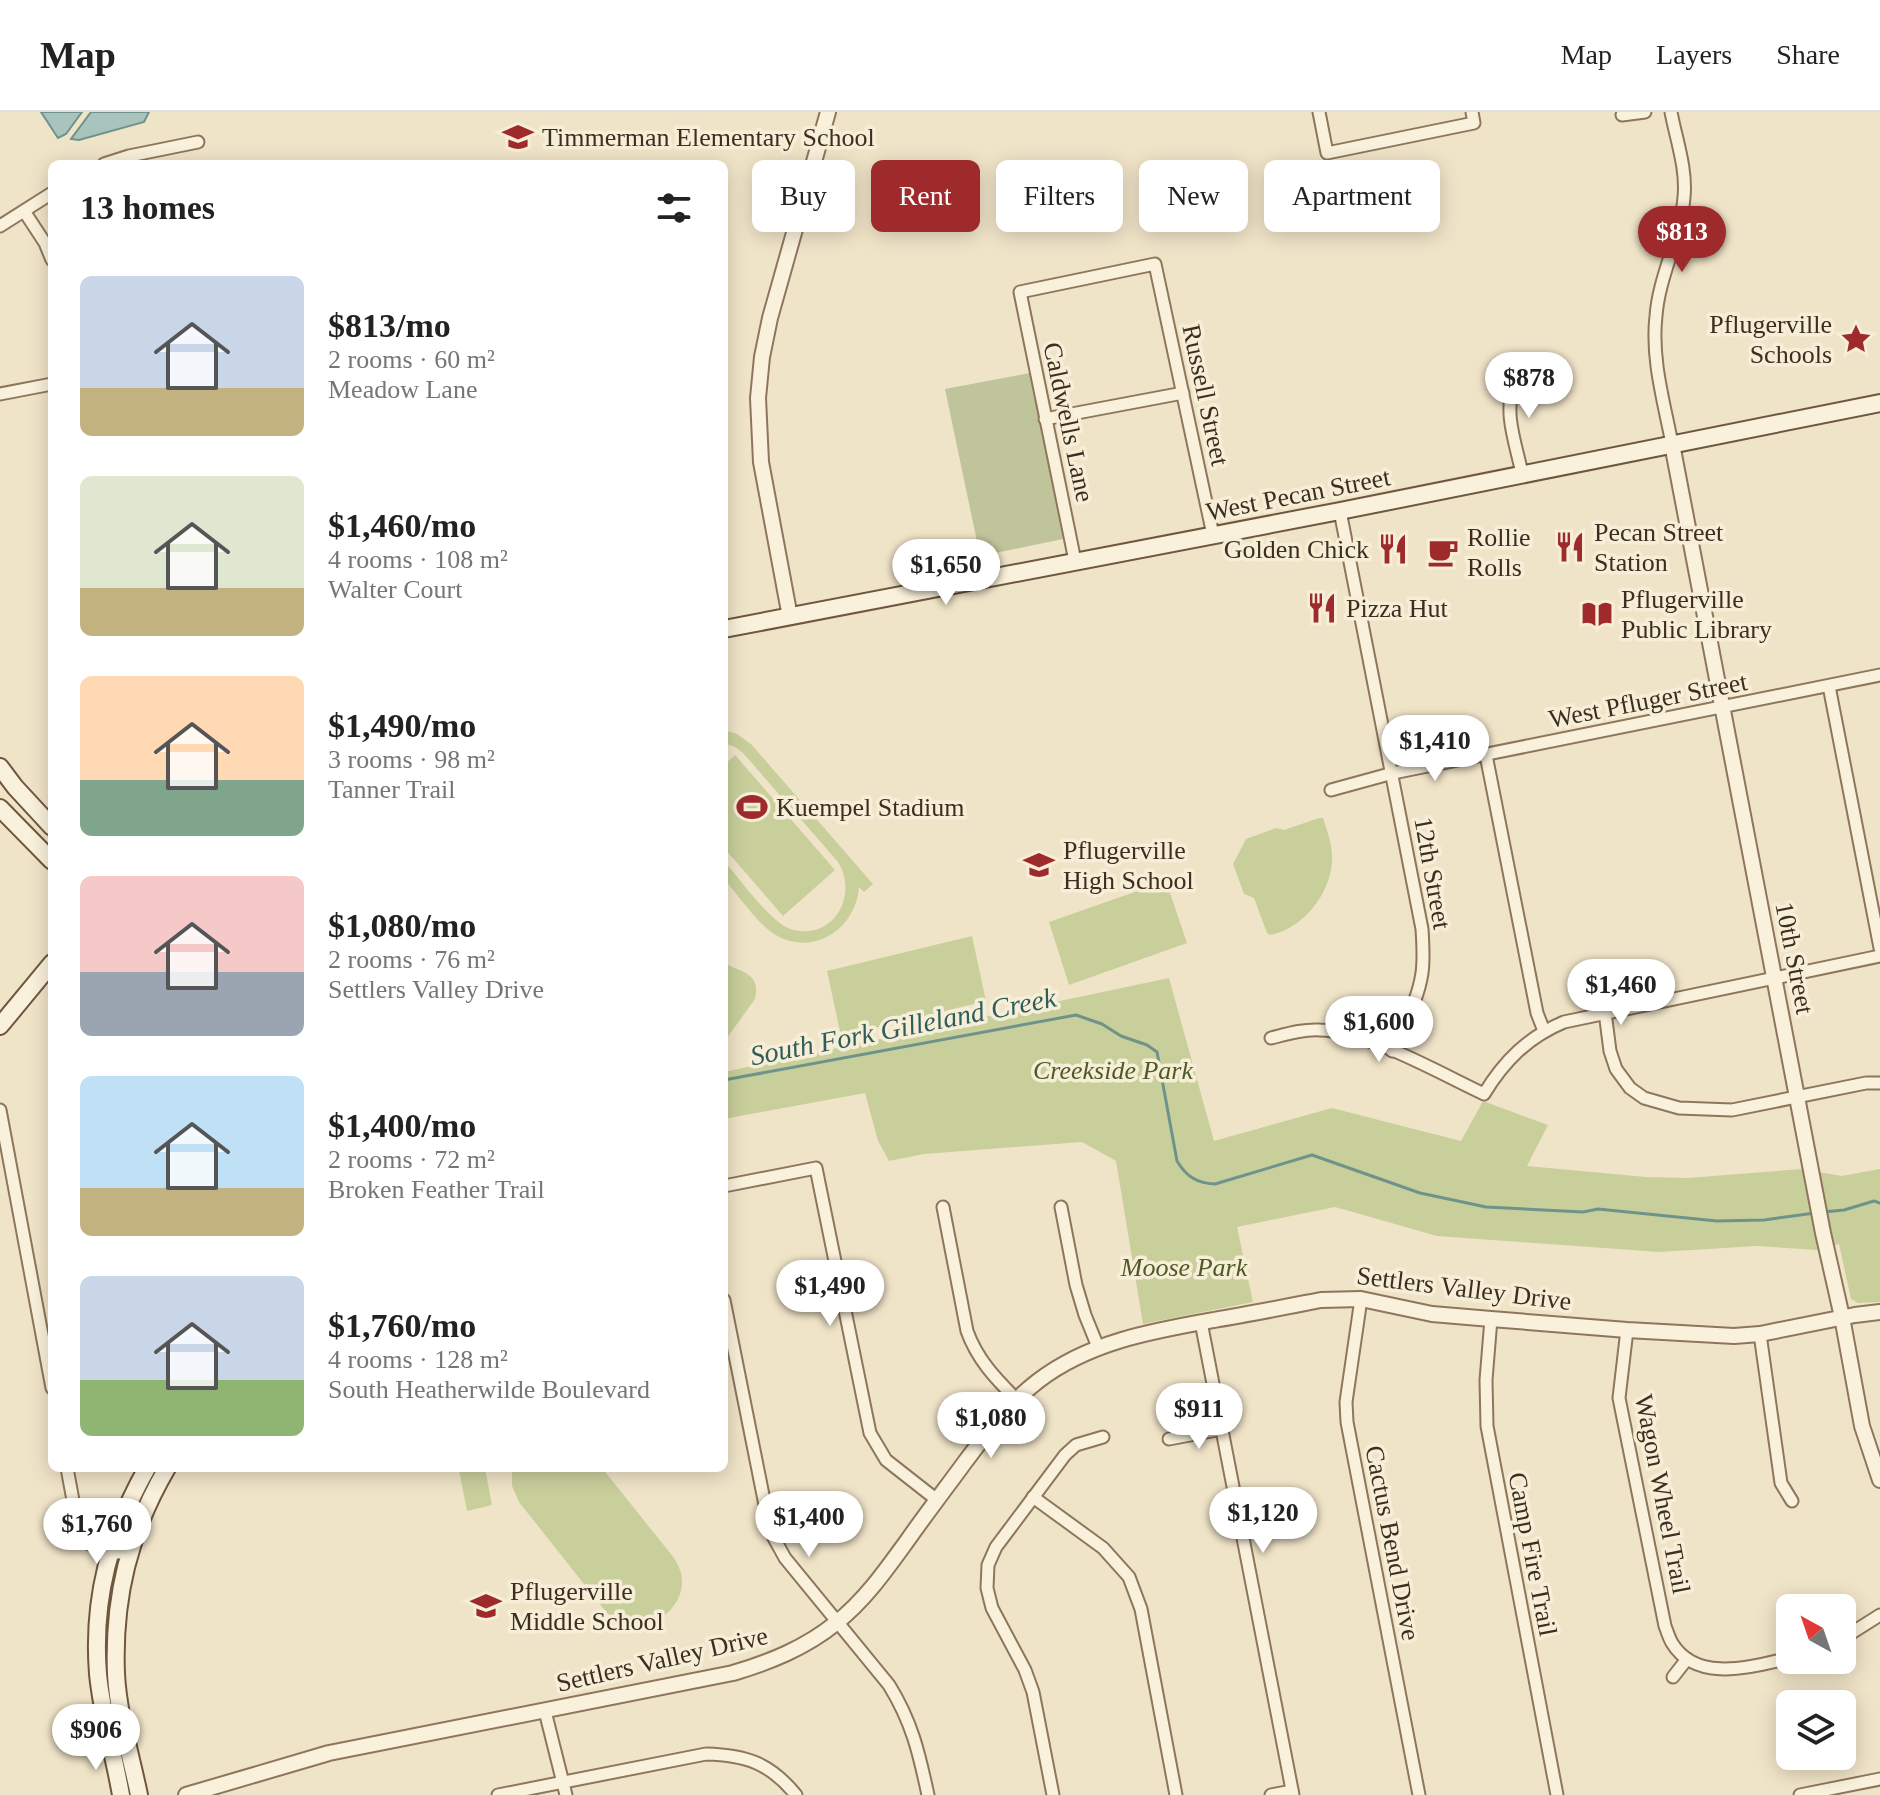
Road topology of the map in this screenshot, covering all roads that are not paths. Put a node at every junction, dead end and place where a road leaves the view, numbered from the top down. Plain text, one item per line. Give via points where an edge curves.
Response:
1 (828, 112) edge
2 (1319, 112) edge
3 (1645, 112) edge
4 (1671, 112) edge
5 (1622, 115) dead end
6 (1473, 118) edge
7 (198, 142) dead end
8 (144, 158) edge
9 (48, 196) edge
10 (24, 211) junction
11 (0, 226) edge
12 (48, 250) edge
13 (1020, 292) joint
14 (1526, 364) dead end
15 (48, 385) edge
16 (1183, 393) junction
17 (0, 394) edge
18 (1880, 403) edge
19 (1045, 419) junction
20 (1672, 444) junction
21 (1522, 474) junction
22 (1340, 511) junction
23 (1213, 535) junction
24 (1075, 561) junction
25 (790, 617) junction
26 (728, 628) edge
27 (1880, 675) edge
28 (1829, 686) junction
29 (1723, 707) junction
30 (1486, 755) junction
31 (0, 767) edge
32 (1393, 773) junction
33 (1331, 790) dead end
34 (0, 808) edge
35 (48, 823) edge
36 (48, 857) edge
37 (1880, 948) edge
38 (1880, 956) edge
39 (48, 968) edge
40 (1775, 978) junction
41 (1605, 1012) junction
42 (0, 1026) edge
43 (1544, 1031) junction
44 (1271, 1038) dead end
45 (1392, 1051) junction
46 (1880, 1083) edge
47 (1798, 1097) junction
48 (0, 1110) edge
49 (728, 1185) edge
50 (943, 1207) dead end
51 (1061, 1207) dead end
52 (1361, 1299) junction
53 (1880, 1312) edge
54 (1842, 1317) junction
55 (1491, 1319) junction
56 (728, 1320) edge
57 (1201, 1322) junction
58 (1627, 1330) junction
59 (1760, 1334) junction
60 (1098, 1347) junction
61 (48, 1367) edge
62 (1016, 1399) junction
63 (1222, 1429) junction
64 (1103, 1437) dead end
65 (1169, 1439) dead end
66 (68, 1472) edge
67 (145, 1472) edge
68 (165, 1472) edge
69 (1880, 1480) edge
70 (1033, 1497) junction
71 (937, 1500) junction
72 (1792, 1501) dead end
73 (109, 1552) junction
74 (128, 1555) junction
75 (837, 1622) junction
76 (1877, 1622) edge
77 (1856, 1632) edge
78 (1687, 1659) junction
79 (1776, 1661) edge
80 (1673, 1677) dead end
81 (545, 1711) junction
82 (1880, 1779) edge
83 (563, 1782) junction
84 (1292, 1793) edge
85 (121, 1795) edge
86 (139, 1795) edge
87 (186, 1795) edge
88 (498, 1795) edge
89 (566, 1795) edge
90 (796, 1795) edge
91 (928, 1795) edge
92 (1053, 1795) edge
93 (1176, 1795) edge
94 (1271, 1795) edge
95 (1419, 1795) edge
96 (1557, 1795) edge
97 (1800, 1795) edge

1 - 25 street via 770,318 758,398 761,462
2 - 6 street via 1327,153
3 - 5 street
4 - 20 street via 1685,195 1656,314 1654,353
7 - 8 street
9 - 10 street
10 - 11 street
10 - 12 street
13 - 16 street, Russell Street via 1155,264
13 - 19 street, Caldwells Lane
14 - 21 street via 1509,403
15 - 17 street
16 - 19 street
16 - 23 street, Russell Street
18 - 20 main road, West Pecan Street
19 - 24 street, Caldwells Lane
20 - 21 main road, West Pecan Street
20 - 29 street, 10th Street
21 - 22 main road, West Pecan Street
22 - 23 main road, West Pecan Street
22 - 32 street, 12th Street
23 - 24 main road, West Pecan Street
24 - 25 main road, West Pecan Street
25 - 26 main road, West Pecan Street
27 - 28 street, West Pfluger Street
28 - 29 street, West Pfluger Street
28 - 37 street
29 - 30 street, West Pfluger Street
29 - 40 street, 10th Street
30 - 32 street, West Pfluger Street
30 - 43 street
31 - 35 main road
32 - 33 street, West Pfluger Street
32 - 45 street, 12th Street via 1424,953 1415,998
34 - 36 main road
38 - 40 street
39 - 42 main road
40 - 41 street
40 - 47 street, 10th Street
41 - 43 street
41 - 47 street via 1616,1069 1644,1098 1679,1108 1732,1110
43 - 45 street via 1510,1058 1484,1094
44 - 45 street via 1322,1030 1353,1035
46 - 47 street
47 - 54 street, 10th Street
48 - 61 street
49 - 71 street via 816,1168 870,1433 886,1460
50 - 62 street via 971,1344
51 - 60 street via 1076,1285
52 - 55 street, Settlers Valley Drive via 1432,1314
52 - 57 street, Settlers Valley Drive via 1321,1300
52 - 95 street, Cactus Bend Drive via 1347,1422
53 - 54 street, Settlers Valley Drive
54 - 59 street, Settlers Valley Drive
54 - 69 street, 10th Street via 1862,1426
55 - 58 street, Settlers Valley Drive
55 - 96 street, Camp Fire Trail via 1487,1426
56 - 75 street via 770,1527 785,1558
57 - 60 street, Settlers Valley Drive
57 - 63 street
58 - 59 street, Settlers Valley Drive
58 - 78 street, Wagon Wheel Trail via 1619,1398 1665,1626
59 - 72 street via 1781,1483
60 - 62 street, Settlers Valley Drive via 1063,1364
62 - 71 street, Settlers Valley Drive
63 - 65 street
63 - 84 street
64 - 70 street via 1076,1445
66 - 73 street via 76,1538
67 - 73 main road
68 - 74 main road
70 - 92 street via 996,1547 987,1588 1033,1692
70 - 93 street via 1103,1548 1129,1577 1141,1609
71 - 75 street, Settlers Valley Drive via 882,1575
73 - 74 street
73 - 85 main road via 97,1648
74 - 86 main road via 117,1620 116,1676
75 - 81 street, Settlers Valley Drive via 804,1645 733,1673
75 - 91 street via 902,1706
76 - 77 street
78 - 79 street via 1705,1669 1723,1670
78 - 80 street
81 - 83 street
81 - 87 street, Settlers Valley Drive via 329,1753
82 - 97 street
83 - 88 street
83 - 89 street
83 - 90 street via 706,1754 730,1755 766,1767
84 - 94 street

